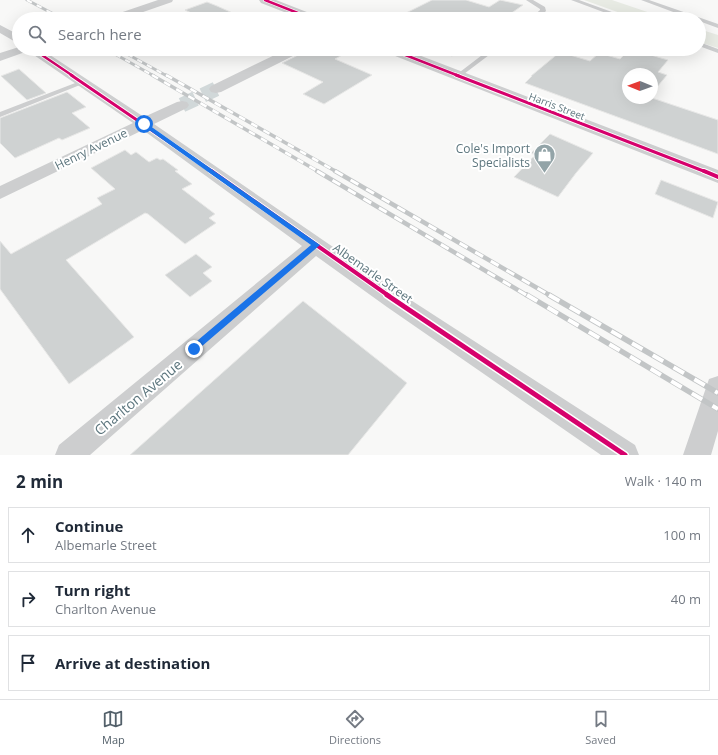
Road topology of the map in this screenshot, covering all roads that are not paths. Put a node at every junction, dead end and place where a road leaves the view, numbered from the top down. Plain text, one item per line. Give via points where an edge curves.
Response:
1 (168, 0) edge
2 (265, 0) edge
3 (529, 0) edge
4 (574, 0) edge
5 (644, 0) edge
6 (133, 12) edge
7 (295, 12) edge
8 (542, 12) edge
9 (608, 12) edge
10 (678, 12) edge
11 (706, 22) edge
12 (718, 26) edge
13 (0, 28) edge
14 (12, 36) edge
15 (706, 47) edge
16 (718, 51) edge
17 (12, 53) edge
18 (44, 56) edge
19 (283, 56) edge
20 (408, 56) edge
21 (485, 56) edge
22 (0, 57) edge
23 (458, 76) junction
24 (83, 82) junction
25 (216, 89) tunnel mouth
26 (182, 105) tunnel mouth
27 (0, 115) edge
28 (144, 124) junction
29 (718, 177) edge
30 (0, 193) edge
31 (316, 245) junction
32 (718, 388) edge
33 (69, 455) edge
34 (625, 455) edge
35 (697, 455) edge

1 - 6 street
2 - 7 street
3 - 8 lane via 543,8
4 - 9 lane
5 - 10 lane
11 - 12 lane
13 - 14 street
15 - 16 lane
17 - 22 street
18 - 24 street, Albemarle Street
19 - 25 street
20 - 23 street, Harris Street
21 - 23 lane
23 - 29 street, Harris Street
24 - 27 lane
24 - 28 street, Albemarle Street
26 - 28 street, Henry Avenue
28 - 30 street, Henry Avenue
28 - 31 street, Albemarle Street
31 - 33 street, Charlton Avenue
31 - 34 street, Albemarle Street via 402,306
32 - 35 street

